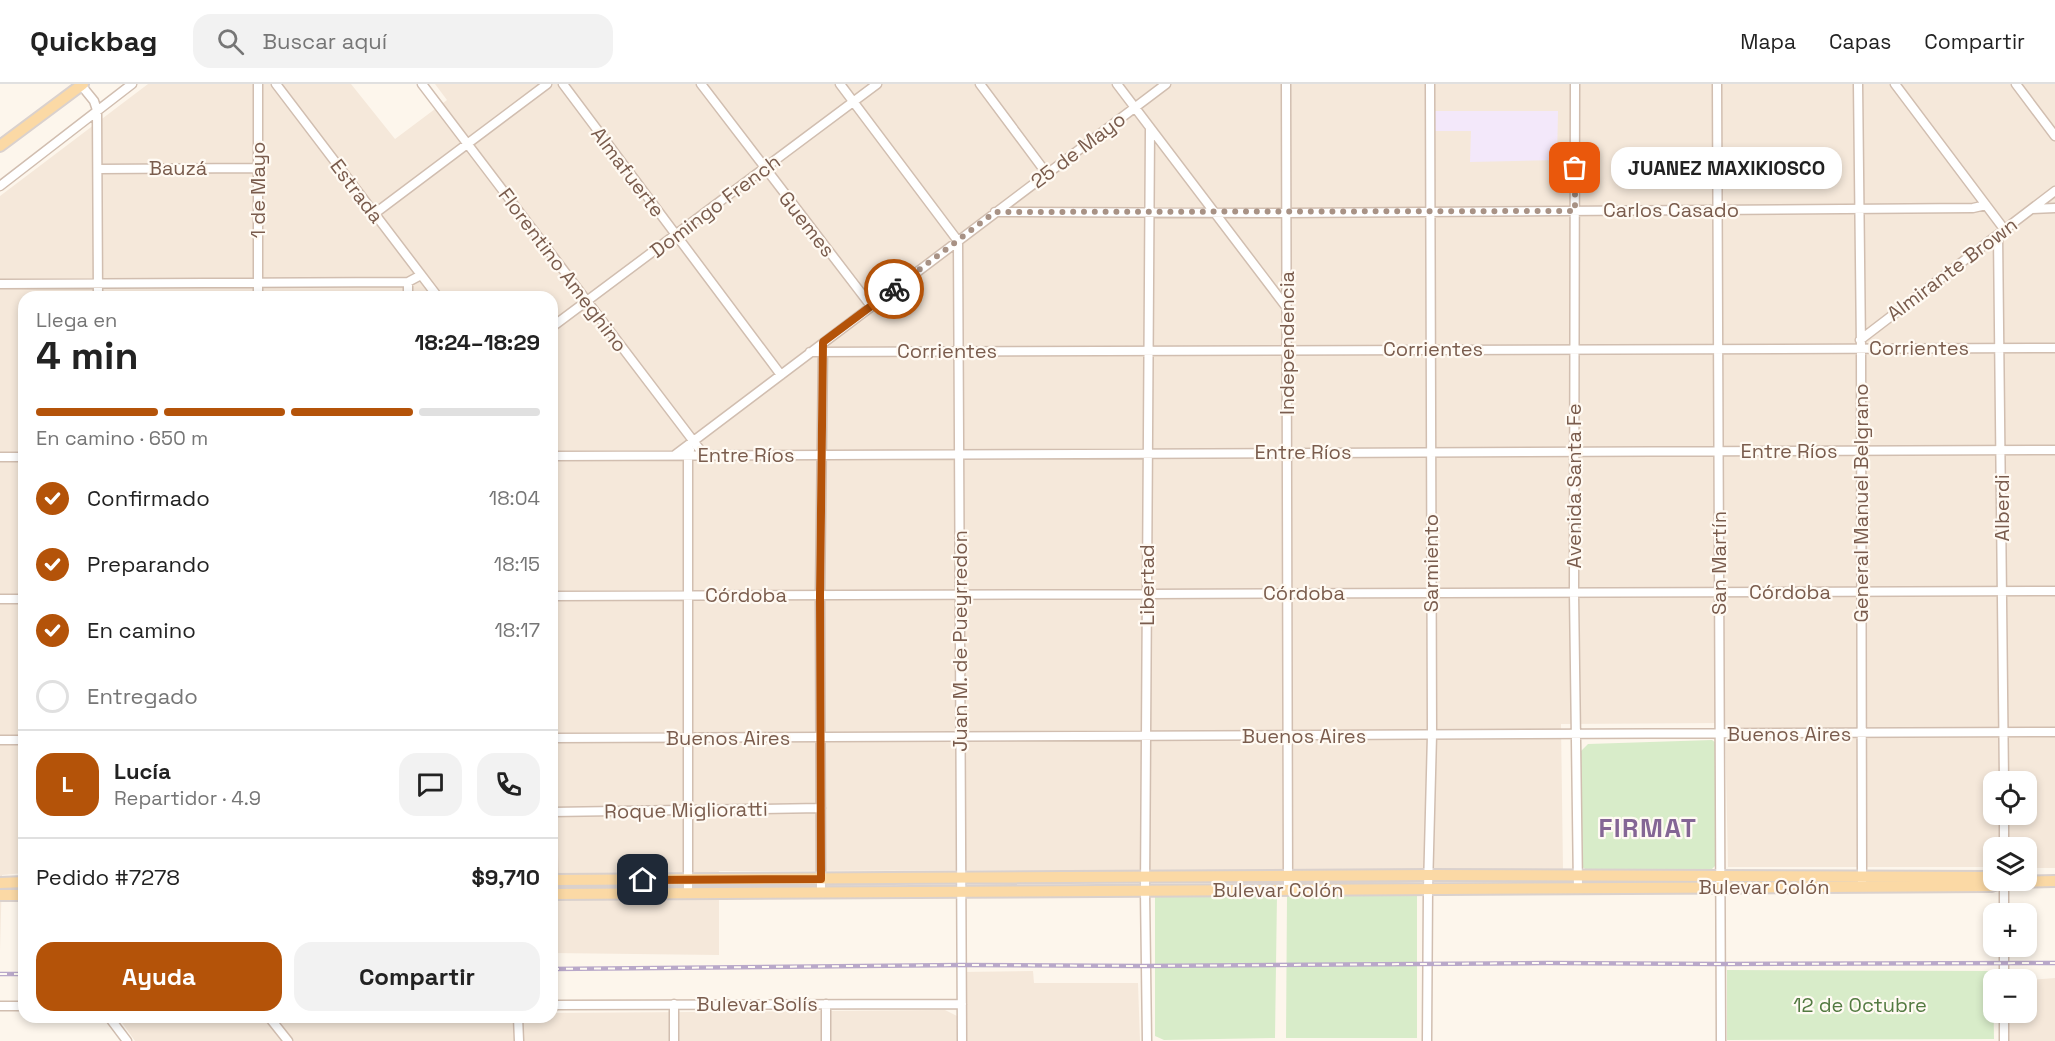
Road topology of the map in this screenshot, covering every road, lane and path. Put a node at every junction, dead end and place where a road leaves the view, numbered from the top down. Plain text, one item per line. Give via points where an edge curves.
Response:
1 (82, 84) edge
2 (132, 84) edge
3 (258, 84) edge
4 (276, 84) edge
5 (422, 84) edge
6 (547, 84) edge
7 (563, 84) edge
8 (701, 84) edge
9 (840, 84) edge
10 (877, 84) edge
11 (980, 84) edge
12 (1117, 84) edge
13 (1166, 84) edge
14 (1286, 84) edge
15 (1430, 84) edge
16 (1575, 84) edge
17 (1717, 84) edge
18 (1858, 84) edge
19 (1895, 84) edge
20 (2016, 84) edge
21 (853, 102) junction
22 (1135, 108) junction
23 (97, 110) junction
24 (1150, 129) junction
25 (2055, 136) edge
26 (468, 144) junction
27 (0, 146) edge
28 (258, 168) junction
29 (765, 168) junction
30 (98, 169) junction
31 (1047, 174) junction
32 (0, 186) edge
33 (2055, 191) edge
34 (1986, 205) junction
35 (1859, 208) junction
36 (2055, 208) edge
37 (2032, 209) junction
38 (1717, 210) junction
39 (1575, 211) junction
40 (995, 212) junction
41 (1430, 212) junction
42 (1150, 213) junction
43 (1214, 213) junction
44 (1287, 213) junction
45 (374, 214) junction
46 (2001, 232) junction
47 (676, 235) junction
48 (958, 241) junction
49 (421, 275) junction
50 (258, 281) junction
51 (408, 282) junction
52 (98, 283) junction
53 (0, 284) edge
54 (98, 291) edge
55 (258, 291) edge
56 (408, 291) edge
57 (433, 291) edge
58 (587, 301) junction
59 (871, 306) junction
60 (1287, 308) junction
61 (558, 323) edge
62 (1861, 343) junction
63 (823, 347) junction
64 (1718, 348) junction
65 (1850, 348) joint
66 (2000, 348) junction
67 (2055, 348) edge
68 (1430, 349) junction
69 (1575, 349) junction
70 (1287, 350) junction
71 (958, 351) junction
72 (1149, 351) junction
73 (781, 375) junction
74 (693, 441) junction
75 (1861, 450) junction
76 (2001, 450) junction
77 (2055, 450) edge
78 (1574, 451) junction
79 (1718, 451) junction
80 (1287, 452) junction
81 (1431, 452) junction
82 (1148, 453) junction
83 (959, 454) junction
84 (704, 455) junction
85 (822, 455) junction
86 (558, 456) edge
87 (675, 456) junction
88 (688, 456) junction
89 (0, 458) edge
90 (18, 458) edge
91 (2002, 591) junction
92 (2055, 591) edge
93 (1719, 592) junction
94 (1862, 592) junction
95 (1431, 593) junction
96 (1574, 593) junction
97 (960, 594) junction
98 (1147, 594) junction
99 (1287, 594) junction
100 (820, 595) junction
101 (688, 596) junction
102 (558, 597) edge
103 (0, 599) edge
104 (18, 599) edge
105 (2003, 732) junction
106 (2055, 732) edge
107 (1862, 733) junction
108 (1576, 734) junction
109 (1720, 734) junction
110 (1432, 735) junction
111 (1146, 736) junction
112 (1288, 736) junction
113 (960, 737) junction
114 (558, 738) edge
115 (688, 738) junction
116 (821, 738) junction
117 (0, 740) edge
118 (18, 740) edge
119 (2004, 771) edge
120 (821, 808) junction
121 (687, 810) junction
122 (558, 813) edge
123 (1428, 875) junction
124 (1578, 876) junction
125 (1983, 876) edge
126 (1289, 877) junction
127 (1146, 878) junction
128 (821, 879) junction
129 (962, 879) junction
130 (558, 880) edge
131 (688, 880) junction
132 (2037, 881) edge
133 (2055, 881) edge
134 (0, 882) edge
135 (18, 882) edge
136 (1721, 882) junction
137 (1862, 882) junction
138 (1983, 886) edge
139 (1578, 888) junction
140 (1428, 889) junction
141 (1288, 890) junction
142 (1145, 891) junction
143 (962, 892) junction
144 (688, 893) junction
145 (821, 893) junction
146 (558, 894) edge
147 (0, 895) edge
148 (18, 895) edge
149 (674, 1004) junction
150 (826, 1004) junction
151 (962, 1004) junction
152 (558, 1005) edge
153 (0, 1006) edge
154 (18, 1006) edge
155 (114, 1023) edge
156 (274, 1023) edge
157 (518, 1023) edge
158 (2004, 1023) edge
159 (127, 1041) edge
160 (288, 1041) edge
161 (519, 1041) edge
162 (674, 1041) edge
163 (826, 1041) edge
164 (962, 1041) edge
165 (1147, 1041) edge
166 (1427, 1041) edge
167 (1721, 1041) edge
168 (2004, 1041) edge

1 - 23 street
1 - 27 main road
2 - 23 street
3 - 28 street, 1 de Mayo
4 - 45 street, Estrada
5 - 26 street, Florentino Ameghino
6 - 26 street
7 - 47 street, Almafuerte
8 - 29 street, Guemes
9 - 21 street
10 - 21 street, Domingo French
11 - 31 street
12 - 22 street
13 - 22 street, 25 de Mayo
14 - 44 street, Independencia
15 - 41 street, Sarmiento
16 - 39 street, Avenida Santa Fe
17 - 38 street, San Martín
18 - 35 street, General Manuel Belgrano
19 - 34 street
20 - 25 street
21 - 29 street, Domingo French
21 - 48 street
22 - 24 street
22 - 31 street, 25 de Mayo
23 - 30 street
23 - 32 street
24 - 42 street, Libertad
24 - 43 street
26 - 45 street
26 - 58 street, Florentino Ameghino
28 - 30 street, Bauzá
28 - 50 street, 1 de Mayo
29 - 47 street, Domingo French
29 - 59 street, Guemes
30 - 52 street
31 - 40 street, 25 de Mayo
33 - 37 street, Almirante Brown
34 - 35 street, Carlos Casado
34 - 46 street
35 - 38 street, Carlos Casado
35 - 62 street, General Manuel Belgrano
36 - 37 street
37 - 46 street, Almirante Brown
38 - 39 street, Carlos Casado
38 - 64 street, San Martín
39 - 41 street, Carlos Casado
39 - 69 street, Avenida Santa Fe
40 - 42 street, Carlos Casado
40 - 48 street, 25 de Mayo
41 - 44 street, Carlos Casado
41 - 68 street, Sarmiento
42 - 43 street, Carlos Casado
42 - 72 street, Libertad
43 - 44 street, Carlos Casado
43 - 60 street
44 - 60 street, Independencia
45 - 49 street, Estrada
46 - 62 street, Almirante Brown
46 - 66 street, Alberdi
47 - 58 street, Domingo French
47 - 73 street, Almafuerte
48 - 59 street, 25 de Mayo
48 - 71 street, Juan M. de Pueyrredon
49 - 51 street
49 - 57 street, Estrada
50 - 51 street
50 - 52 street
50 - 55 street, 1 de Mayo
51 - 56 street
52 - 53 street
52 - 54 street
58 - 61 street, Domingo French
58 - 74 street, Florentino Ameghino
59 - 63 street, 25 de Mayo
60 - 70 street, Independencia
62 - 65 street, Almirante Brown
62 - 66 street, Corrientes
62 - 75 street, General Manuel Belgrano
63 - 71 street, Corrientes
63 - 73 street, 25 de Mayo via 810,352
63 - 85 street
64 - 65 street, Corrientes
64 - 69 street, Corrientes
64 - 79 street, San Martín
66 - 67 street, Corrientes
66 - 76 street, Alberdi
68 - 69 street, Corrientes
68 - 70 street, Corrientes
68 - 81 street, Sarmiento
69 - 78 street, Avenida Santa Fe
70 - 72 street, Corrientes
70 - 80 street, Independencia
71 - 72 street, Corrientes
71 - 83 street, Juan M. de Pueyrredon
72 - 82 street, Libertad
73 - 74 street, 25 de Mayo
74 - 84 street, Florentino Ameghino
74 - 87 street, 25 de Mayo
74 - 88 street
75 - 76 street, Entre Ríos
75 - 79 street, Entre Ríos
75 - 94 street, General Manuel Belgrano
76 - 77 street, Entre Ríos
76 - 91 street, Alberdi
78 - 79 street, Entre Ríos
78 - 81 street, Entre Ríos
78 - 96 street, Avenida Santa Fe
79 - 93 street, San Martín
80 - 81 street, Entre Ríos
80 - 82 street, Entre Ríos
80 - 99 street, Independencia
81 - 95 street, Sarmiento
82 - 83 street, Entre Ríos
82 - 98 street, Libertad
83 - 85 street, Entre Ríos
83 - 97 street, Juan M. de Pueyrredon
84 - 85 street, Entre Ríos
84 - 88 street, Entre Ríos
85 - 100 street
86 - 87 street, Entre Ríos
87 - 88 street, Entre Ríos
88 - 101 street
89 - 90 street
91 - 92 street, Córdoba
91 - 94 street, Córdoba
91 - 105 street, Alberdi
93 - 94 street, Córdoba
93 - 96 street, Córdoba
93 - 109 street, San Martín
94 - 107 street, General Manuel Belgrano
95 - 96 street, Córdoba
95 - 99 street, Córdoba
95 - 110 street, Sarmiento
96 - 108 street, Avenida Santa Fe
97 - 98 street, Córdoba
97 - 100 street, Córdoba
97 - 113 street, Juan M. de Pueyrredon
98 - 99 street, Córdoba
98 - 111 street, Libertad
99 - 112 street, Independencia
100 - 101 street, Córdoba
100 - 116 street
101 - 102 street, Córdoba
101 - 115 street
103 - 104 street
105 - 106 street, Buenos Aires
105 - 107 street, Buenos Aires
105 - 119 street, Alberdi
107 - 109 street, Buenos Aires
107 - 137 street, General Manuel Belgrano
108 - 109 street, Buenos Aires
108 - 110 street, Buenos Aires
108 - 124 street, Avenida Santa Fe
109 - 136 street, San Martín
110 - 112 street, Buenos Aires
110 - 123 street, Sarmiento
111 - 112 street, Buenos Aires
111 - 113 street, Buenos Aires
111 - 127 street, Libertad
112 - 126 street, Independencia
113 - 116 street, Buenos Aires
113 - 129 street, Juan M. de Pueyrredon
114 - 115 street, Buenos Aires
115 - 116 street, Buenos Aires
115 - 121 street
116 - 120 street
117 - 118 street
120 - 121 street, Roque Miglioratti
120 - 128 street
121 - 122 street, Roque Miglioratti
121 - 131 street
123 - 124 main road, Bulevar Colón
123 - 126 main road, Bulevar Colón
123 - 140 street, Sarmiento
124 - 136 main road, Bulevar Colón
124 - 139 street, Avenida Santa Fe
125 - 137 main road, Bulevar Colón
126 - 127 main road, Bulevar Colón
126 - 141 street, Independencia
127 - 129 main road, Bulevar Colón
127 - 142 street, Libertad
128 - 129 main road, Bulevar Colón
128 - 131 main road, Bulevar Colón
128 - 145 street
129 - 143 street, Juan M. de Pueyrredon
130 - 131 main road, Bulevar Colón
131 - 144 street
132 - 133 main road, Bulevar Colón
134 - 135 main road
136 - 137 main road, Bulevar Colón
136 - 139 main road, Bulevar Colón
136 - 167 street, San Martín
137 - 138 main road, Bulevar Colón
139 - 140 main road, Bulevar Colón
140 - 141 main road, Bulevar Colón
140 - 166 street, Sarmiento
141 - 142 main road, Bulevar Colón
142 - 143 main road, Bulevar Colón
142 - 165 street, Libertad
143 - 145 main road, Bulevar Colón
143 - 151 street, Juan M. de Pueyrredon
144 - 145 main road, Bulevar Colón
144 - 146 main road, Bulevar Colón
147 - 148 main road
149 - 150 street, Bulevar Solís
149 - 152 street, Bulevar Solís
149 - 162 street
150 - 151 street, Bulevar Solís
150 - 163 street
151 - 164 street, Juan M. de Pueyrredon
153 - 154 street
155 - 159 street
156 - 160 street
157 - 161 street
158 - 168 street

